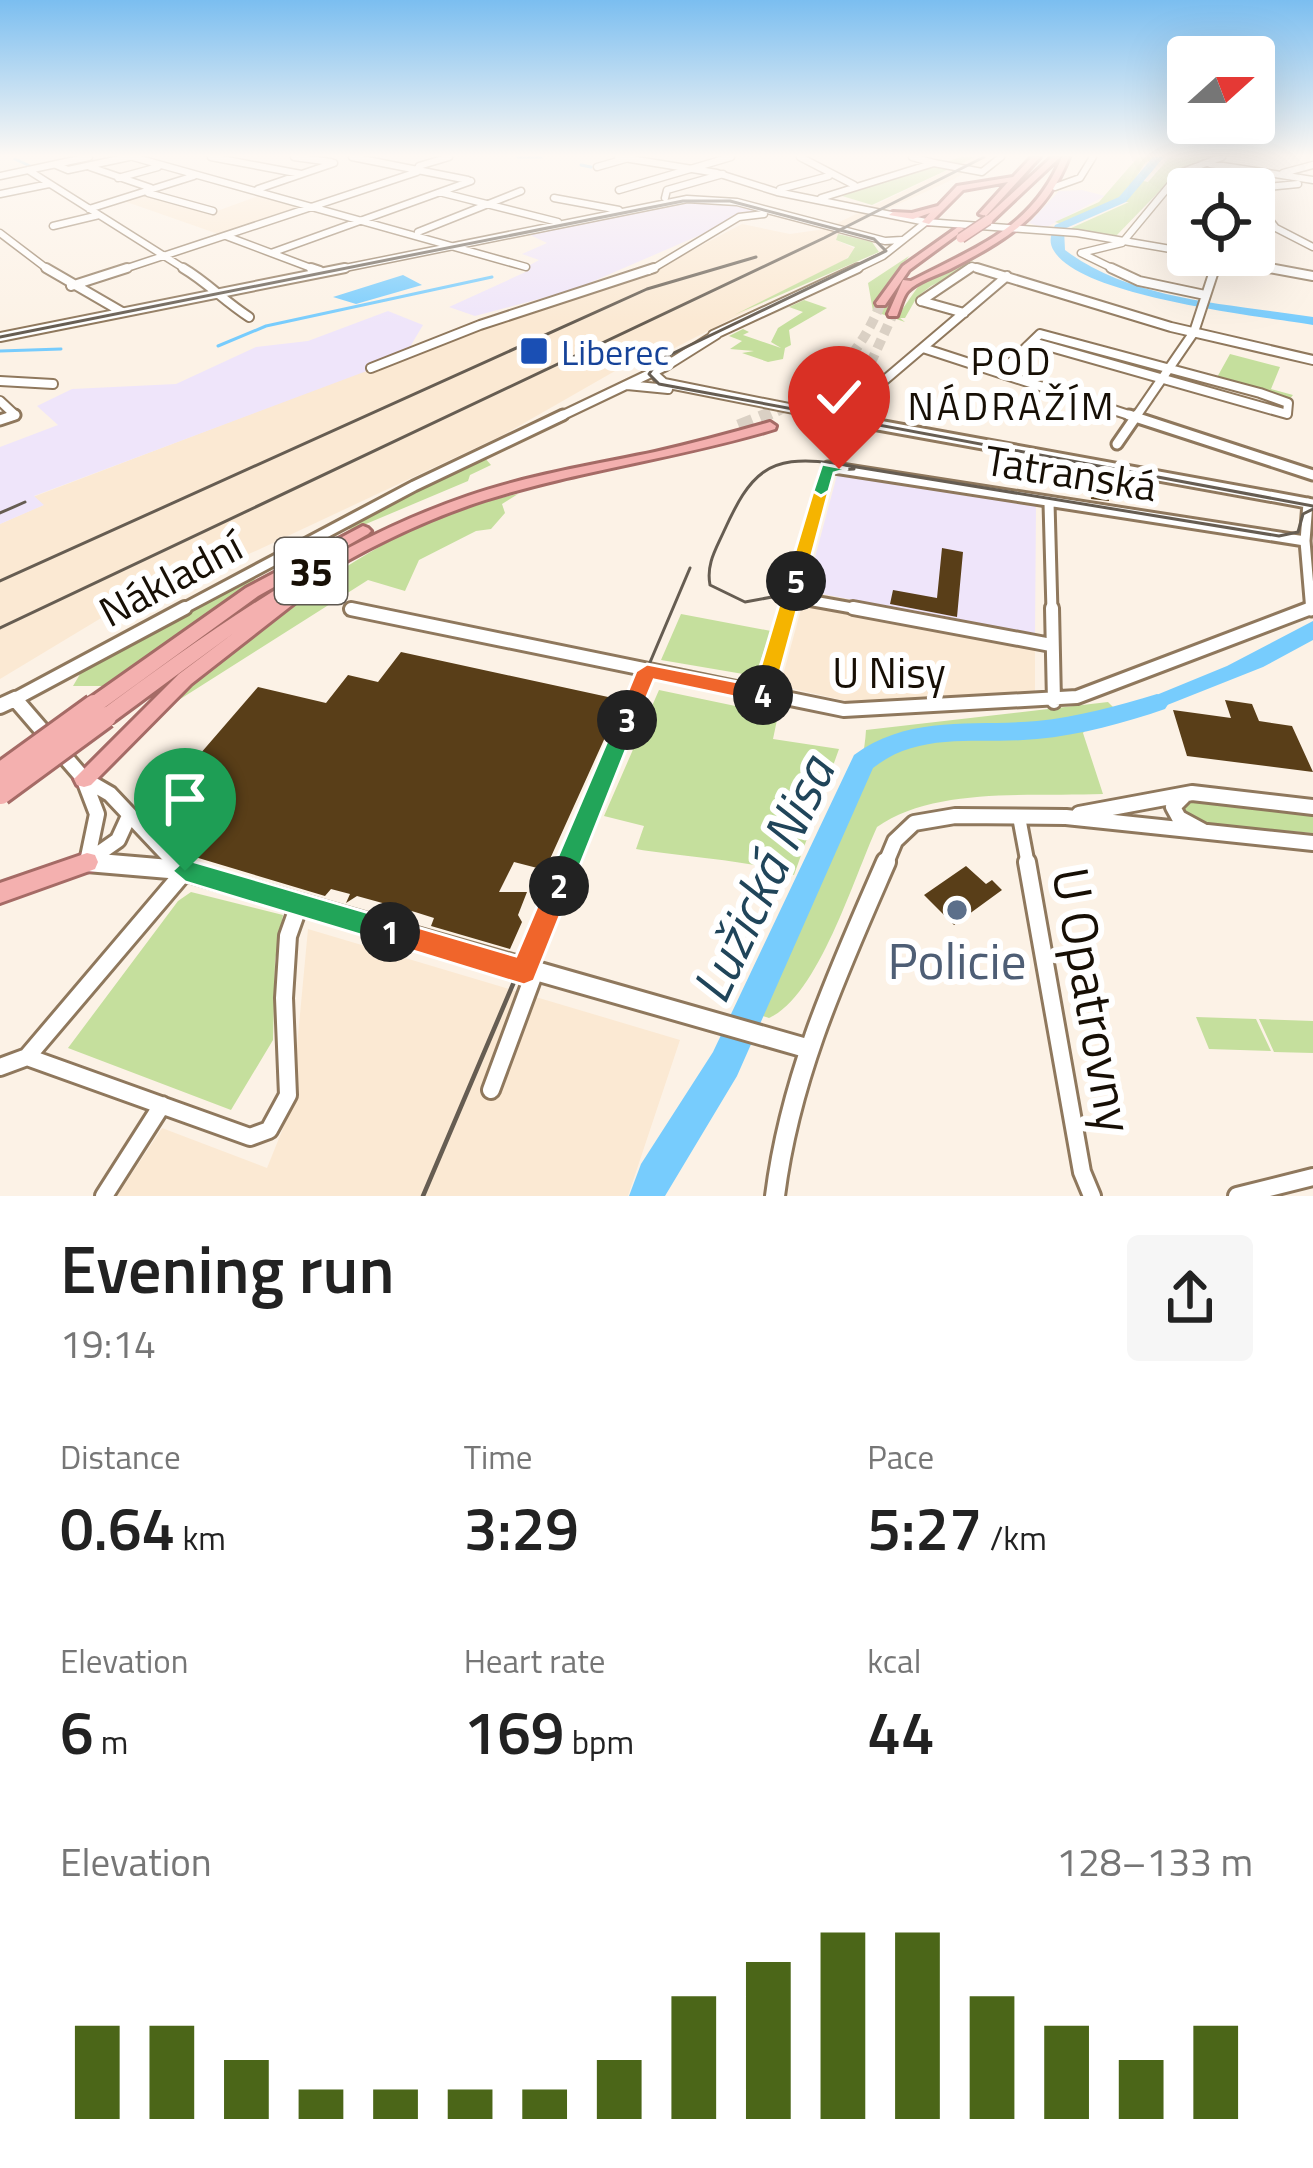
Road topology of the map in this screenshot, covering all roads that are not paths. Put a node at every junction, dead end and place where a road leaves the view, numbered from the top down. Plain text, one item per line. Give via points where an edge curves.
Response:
1 (96, 213) edge
2 (295, 213) edge
3 (345, 213) edge
4 (383, 213) edge
5 (466, 213) edge
6 (521, 213) edge
7 (619, 213) edge
8 (774, 213) edge
9 (884, 213) edge
10 (924, 213) edge
11 (934, 213) edge
12 (936, 213) edge
13 (986, 213) edge
14 (987, 213) edge
15 (988, 213) edge
16 (1030, 213) edge
17 (1147, 213) edge
18 (99, 215) junction
19 (893, 215) junction
20 (983, 217) junction
21 (366, 219) junction
22 (815, 222) junction
23 (926, 222) junction
24 (564, 224) junction
25 (52, 226) dead end
26 (1275, 227) edge
27 (1014, 229) junction
28 (415, 233) junction
29 (954, 233) junction
30 (1, 234) edge
31 (226, 236) junction
32 (902, 240) junction
33 (1124, 240) junction
34 (885, 241) junction
35 (458, 245) junction
36 (1313, 247) edge
37 (1167, 248) edge
38 (891, 250) junction
39 (271, 253) junction
40 (164, 257) junction
41 (526, 267) dead end
42 (1275, 268) edge
43 (323, 272) junction
44 (1007, 276) junction
45 (1212, 276) edge
46 (1313, 276) edge
47 (71, 286) junction
48 (903, 289) junction
49 (212, 294) junction
50 (1204, 299) junction
51 (881, 303) tunnel mouth
52 (122, 312) junction
53 (964, 313) junction
54 (892, 314) tunnel mouth
55 (249, 317) dead end
56 (1194, 332) junction
57 (0, 337) edge
58 (1033, 342) junction
59 (923, 347) junction
60 (1313, 361) edge
61 (371, 368) dead end
62 (1166, 369) junction
63 (1000, 372) junction
64 (659, 373) junction
65 (638, 378) junction
66 (1160, 379) junction
67 (0, 381) edge
68 (620, 383) junction
69 (53, 384) dead end
70 (701, 393) junction
71 (0, 401) edge
72 (1136, 416) junction
73 (839, 418) junction
74 (0, 420) edge
75 (770, 426) tunnel mouth
76 (739, 427) tunnel mouth
77 (1117, 444) dead end
78 (1313, 475) edge
79 (1049, 503) junction
80 (1311, 504) edge
81 (428, 515) junction
82 (1305, 542) junction
83 (791, 597) junction
84 (351, 609) dead end
85 (1051, 646) junction
86 (647, 671) junction
87 (765, 696) junction
88 (7, 702) edge
89 (1054, 702) junction
90 (100, 711) junction
91 (84, 779) junction
92 (0, 787) edge
93 (1192, 793) junction
94 (1313, 808) edge
95 (129, 816) junction
96 (1019, 817) junction
97 (1066, 817) junction
98 (1216, 836) junction
99 (1313, 843) edge
100 (87, 862) junction
101 (185, 871) junction
102 (0, 893) edge
103 (299, 904) junction
104 (529, 973) junction
105 (806, 1048) junction
106 (27, 1057) junction
107 (0, 1067) edge
108 (491, 1090) dead end
109 (162, 1105) junction
110 (1313, 1177) edge
111 (104, 1196) edge
112 (776, 1196) edge
113 (1092, 1196) edge
114 (1237, 1196) edge

1 - 18 street
2 - 31 street
3 - 21 street
4 - 21 street
5 - 28 street
6 - 24 street
7 - 24 street
8 - 22 street
9 - 19 street
10 - 19 highway
11 - 23 highway
12 - 29 highway
13 - 20 highway
14 - 20 highway
15 - 20 highway
16 - 27 highway
17 - 33 street
18 - 25 street
18 - 40 street
19 - 23 street
20 - 29 highway, bridge
21 - 28 street
21 - 39 street
22 - 34 street
22 - 61 street via 739,217 648,271
23 - 29 street
23 - 32 street
24 - 35 street
26 - 36 street
27 - 29 street
27 - 33 street
27 - 48 highway
28 - 35 street
29 - 48 highway
29 - 51 highway via 906,268
30 - 47 street
31 - 39 street
31 - 40 street
32 - 34 street
32 - 38 street
33 - 37 street
33 - 50 street via 1082,255
34 - 38 street
35 - 41 street
35 - 43 street
38 - 64 street via 717,334
39 - 43 street
40 - 47 street
40 - 49 street
42 - 46 street
43 - 49 street
44 - 53 street
44 - 53 street via 972,266 921,301
44 - 56 street
45 - 50 street
47 - 52 street
48 - 54 highway
49 - 52 street
49 - 55 street
50 - 56 street
52 - 57 street
53 - 59 street
56 - 60 street
56 - 62 street
58 - 62 street via 1040,334
58 - 63 street
58 - 66 street
59 - 63 street
59 - 73 street
62 - 66 street
62 - 66 street via 1288,403 1287,414
63 - 72 street
64 - 65 street
64 - 65 street
64 - 70 street
65 - 68 street
65 - 68 street, Nákladní
65 - 70 street
66 - 72 street
67 - 69 street
68 - 88 street, Nákladní
70 - 73 street
71 - 74 street via 15,415
72 - 77 street
72 - 78 street
73 - 80 street
75 - 81 highway, 35 via 523,484
76 - 90 highway, 35 via 511,478 387,520 252,592
79 - 82 street, Tatranská
79 - 83 street, Tatranská via 828,467
79 - 85 street
80 - 82 street, U Nisy
81 - 90 highway, 35 via 296,580
81 - 91 highway via 335,566 240,633
82 - 89 street, U Nisy via 1311,612
83 - 85 street
83 - 87 street
84 - 86 street, U Nisy
85 - 89 street
86 - 87 street, U Nisy
86 - 104 street
87 - 89 street, U Nisy via 844,710
88 - 91 street
90 - 92 highway, 35, bridge
91 - 95 street
91 - 100 street via 97,814
93 - 94 street
93 - 97 street
93 - 98 street via 1175,801 1179,818
95 - 100 street via 118,840
95 - 101 street
96 - 97 street
96 - 105 street via 933,817 902,831
96 - 113 street, U Opatrovny
97 - 98 street
98 - 99 street
100 - 101 street
100 - 102 highway
101 - 103 street
101 - 106 street
103 - 104 street
103 - 109 street via 284,998 288,1095 269,1130 250,1137
104 - 105 street
104 - 108 street
105 - 112 street via 784,1123
106 - 107 street
106 - 109 street
109 - 111 street
110 - 114 street

